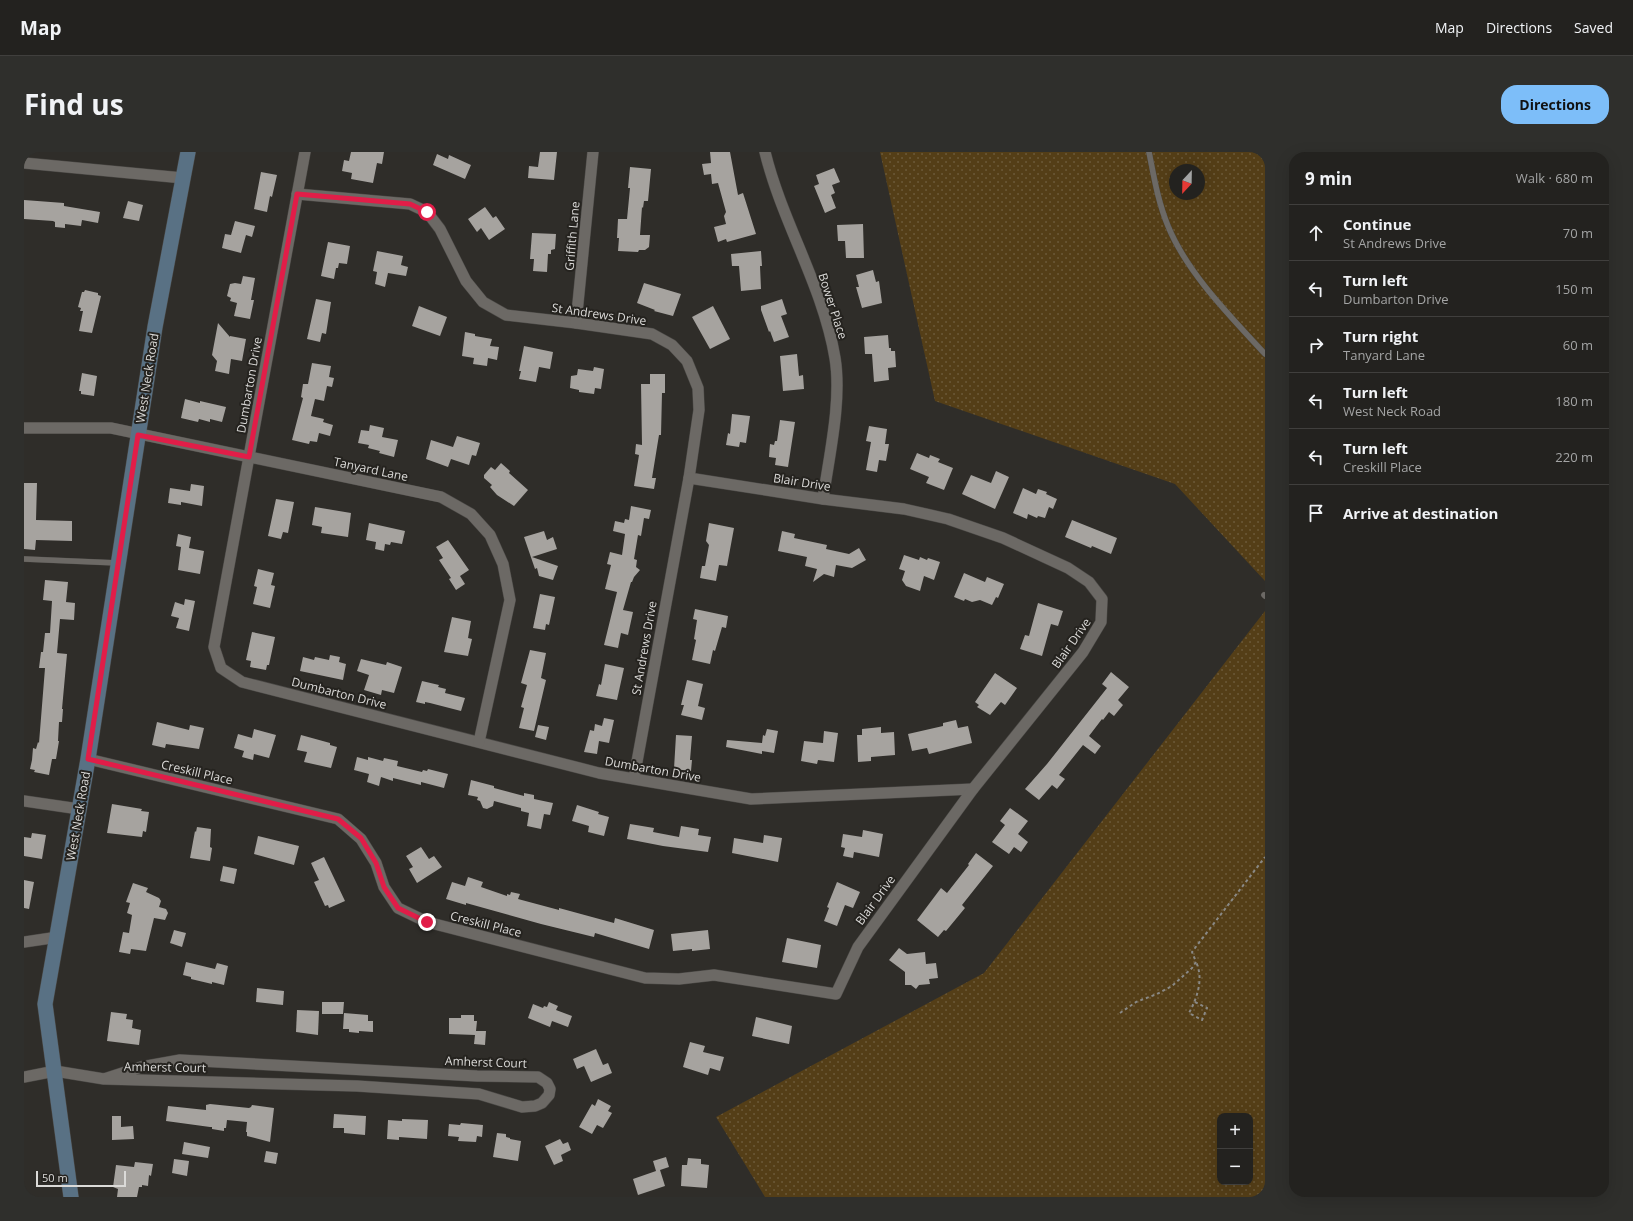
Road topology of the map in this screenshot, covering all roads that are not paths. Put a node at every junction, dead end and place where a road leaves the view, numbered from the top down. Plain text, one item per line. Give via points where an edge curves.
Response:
1 (188, 152) edge
2 (305, 152) edge
3 (593, 152) edge
4 (766, 152) edge
5 (1149, 152) edge
6 (24, 163) edge
7 (183, 178) junction
8 (297, 194) junction
9 (576, 323) junction
10 (1265, 354) edge
11 (24, 428) edge
12 (138, 435) junction
13 (249, 457) junction
14 (689, 478) junction
15 (823, 499) junction
16 (24, 559) edge
17 (118, 563) junction
18 (479, 742) junction
19 (88, 759) junction
20 (634, 778) junction
21 (973, 789) junction
22 (24, 801) edge
23 (80, 809) junction
24 (58, 937) junction
25 (24, 942) edge
26 (836, 994) joint
27 (55, 1071) junction
28 (24, 1077) edge
29 (104, 1079) junction
30 (71, 1197) edge

1 - 7 street, West Neck Road
2 - 8 street, Dumbarton Drive
3 - 9 street, Griffith Lane
4 - 15 street, Bower Place via 771,175 830,332 835,360 834,425
5 - 10 lane via 1156,189 1167,225 1179,249 1216,300
6 - 7 street
7 - 12 street, West Neck Road
8 - 9 street, St Andrews Drive via 410,204 427,212 440,229 466,281 483,302 506,315
8 - 13 street, Dumbarton Drive
9 - 14 street, St Andrews Drive via 652,334 672,345 687,361 698,388 699,410
11 - 12 street, Tanyard Lane via 111,428
12 - 13 street, Tanyard Lane
12 - 17 street, West Neck Road
13 - 18 street, Tanyard Lane via 441,498 471,514 490,535 503,564 510,600
13 - 18 street, Dumbarton Drive via 214,647 221,668 242,682
14 - 15 street, Blair Drive
14 - 20 street, St Andrews Drive
15 - 21 street, Blair Drive via 904,509 948,519 1003,538 1068,568 1089,582 1102,599 1102,622 1083,652
16 - 17 lane
17 - 19 street, West Neck Road
18 - 20 street, Dumbarton Drive via 599,773
19 - 23 street, West Neck Road
19 - 26 street, Creskill Place via 338,819 361,838 376,863 384,887 398,908 427,922 645,978 679,979 714,975
20 - 21 street, Dumbarton Drive via 751,799
21 - 26 street, Blair Drive via 858,946
22 - 23 street
23 - 24 street, West Neck Road
24 - 25 street
24 - 27 street, West Neck Road via 45,1004
27 - 28 street
27 - 29 street, Amherst Court
27 - 30 street, West Neck Road
29 - 29 street, Amherst Court via 364,1086 479,1094 522,1107 542,1103 550,1089 547,1083 538,1077 180,1060 141,1067

